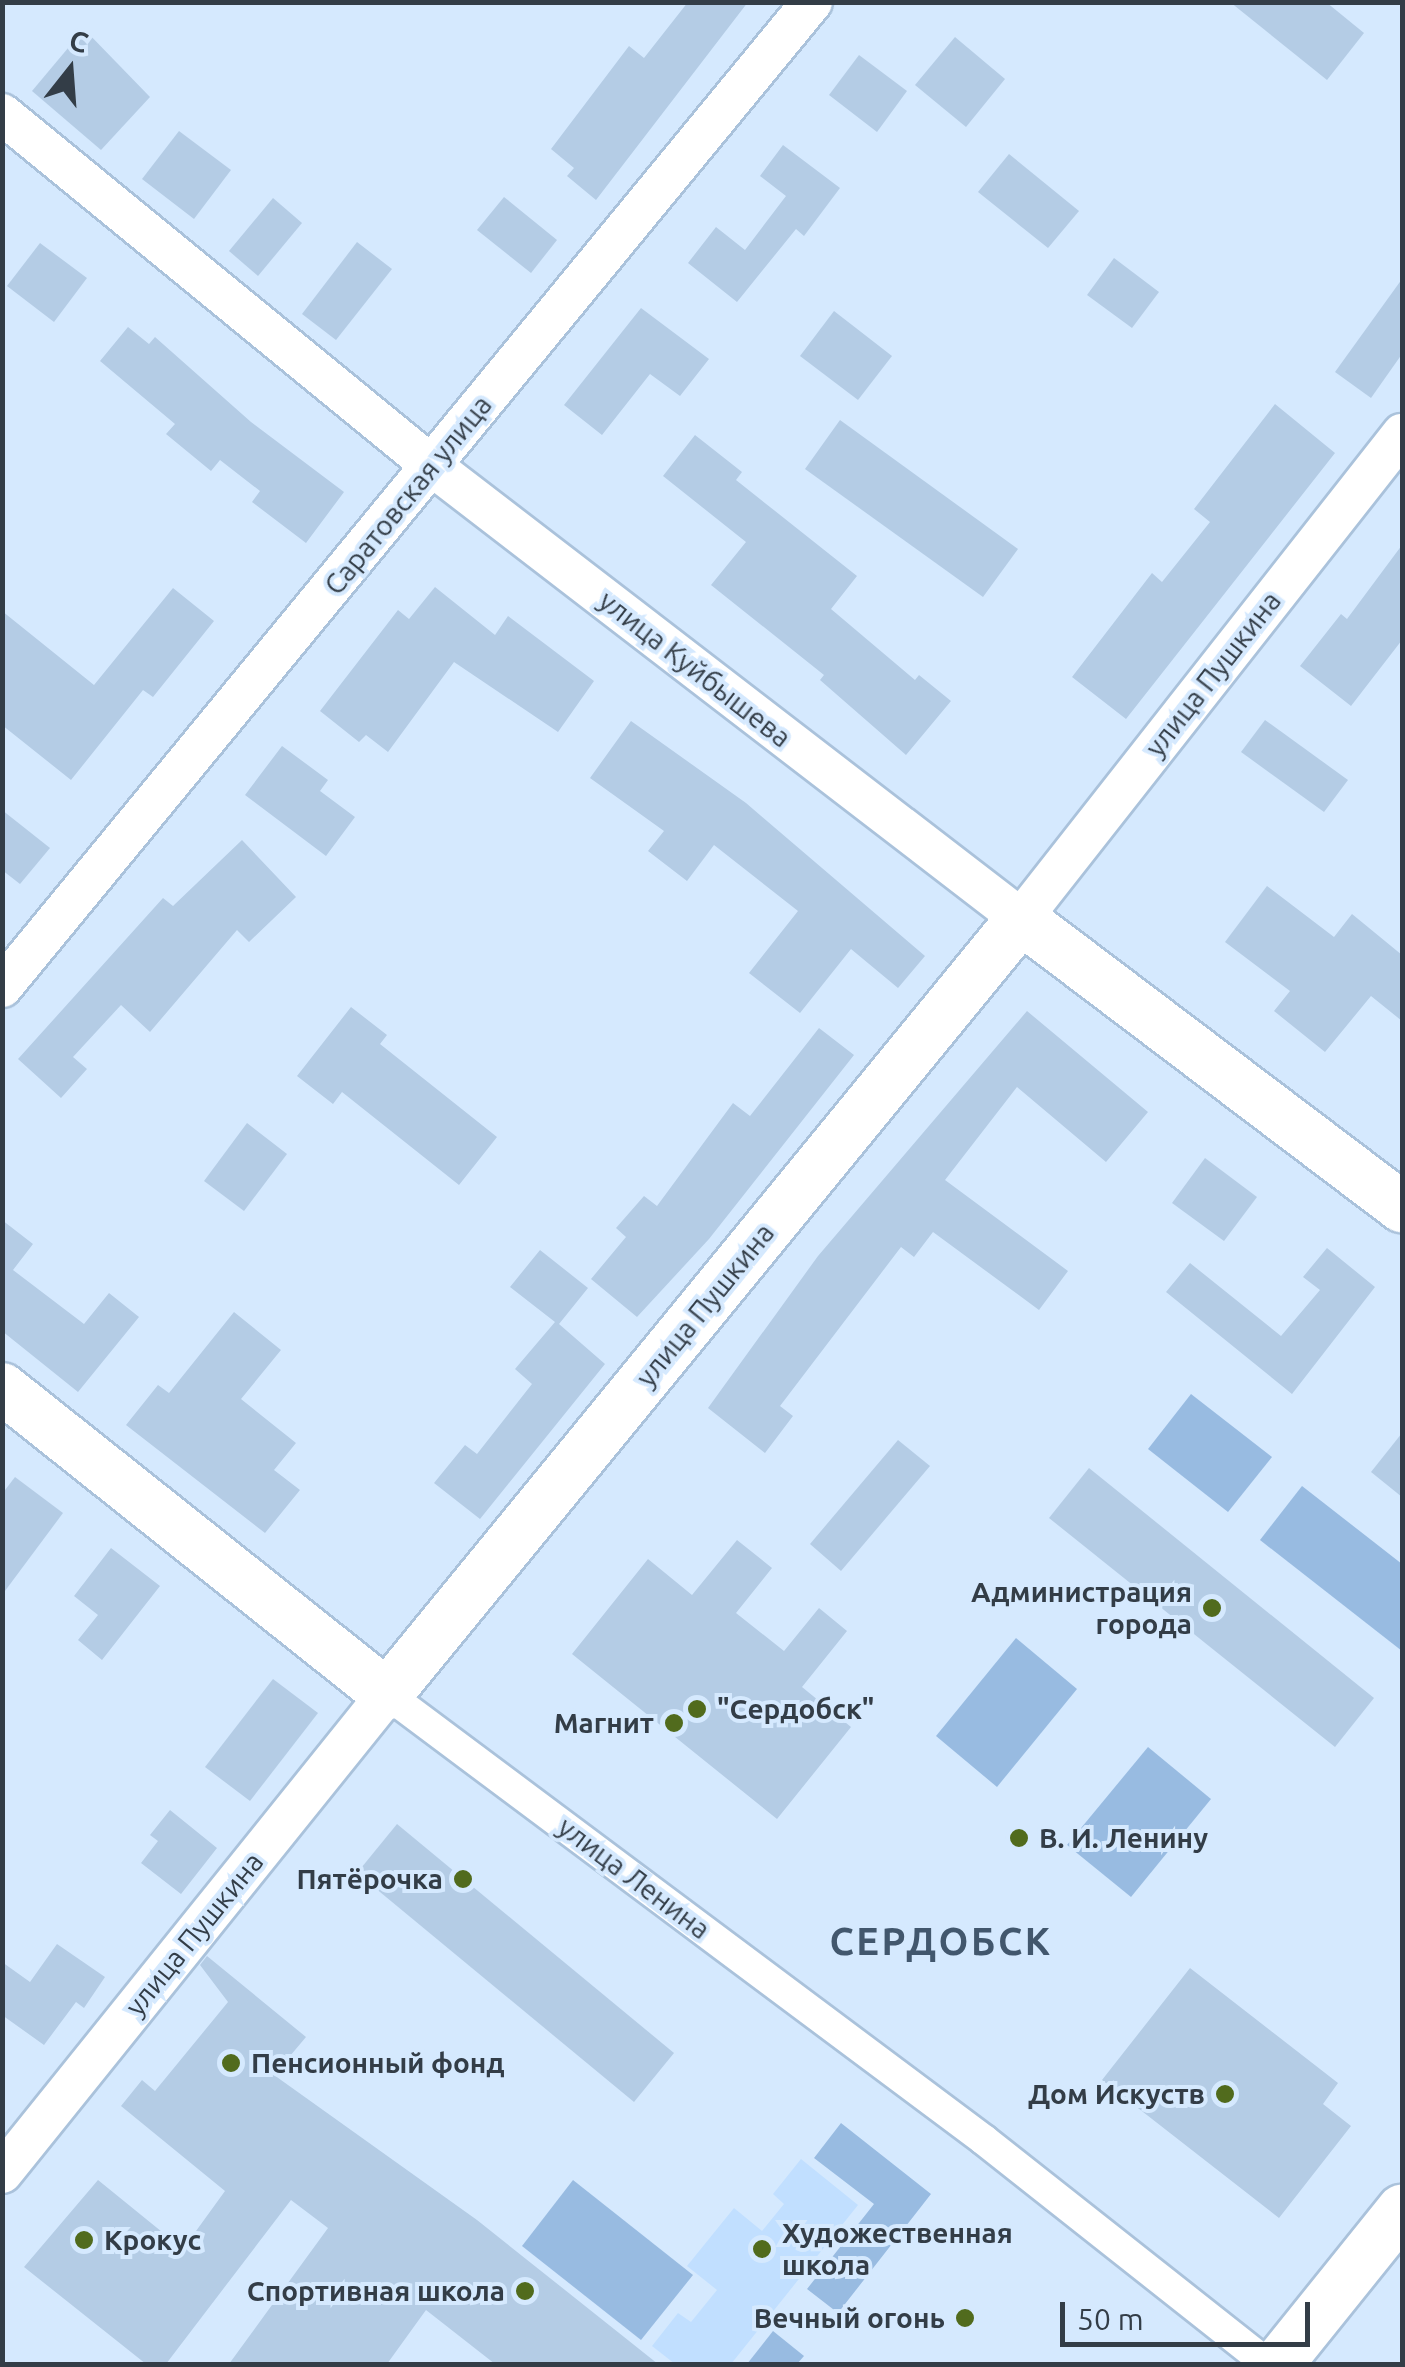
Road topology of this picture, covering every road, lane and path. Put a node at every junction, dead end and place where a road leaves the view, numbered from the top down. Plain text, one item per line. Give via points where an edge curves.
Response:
1 (812, 2) edge
2 (2, 114) edge
3 (1402, 434) edge
4 (432, 466) junction
5 (1021, 919) junction
6 (2, 987) edge
7 (1402, 1207) edge
8 (2, 1388) edge
9 (387, 1694) junction
10 (2, 2173) edge
11 (1402, 2210) edge
12 (1268, 2364) edge
13 (1278, 2364) edge

1 - 4 street, Саратовская улица
2 - 4 street, улица Куйбышева
3 - 5 street, улица Пушкина
4 - 5 street, улица Куйбышева
4 - 6 street, Саратовская улица
5 - 7 street, улица Куйбышева
5 - 9 street, улица Пушкина
8 - 9 street, улица Ленина
9 - 10 street, улица Пушкина
9 - 12 street, улица Ленина via 984,2140
11 - 13 street

